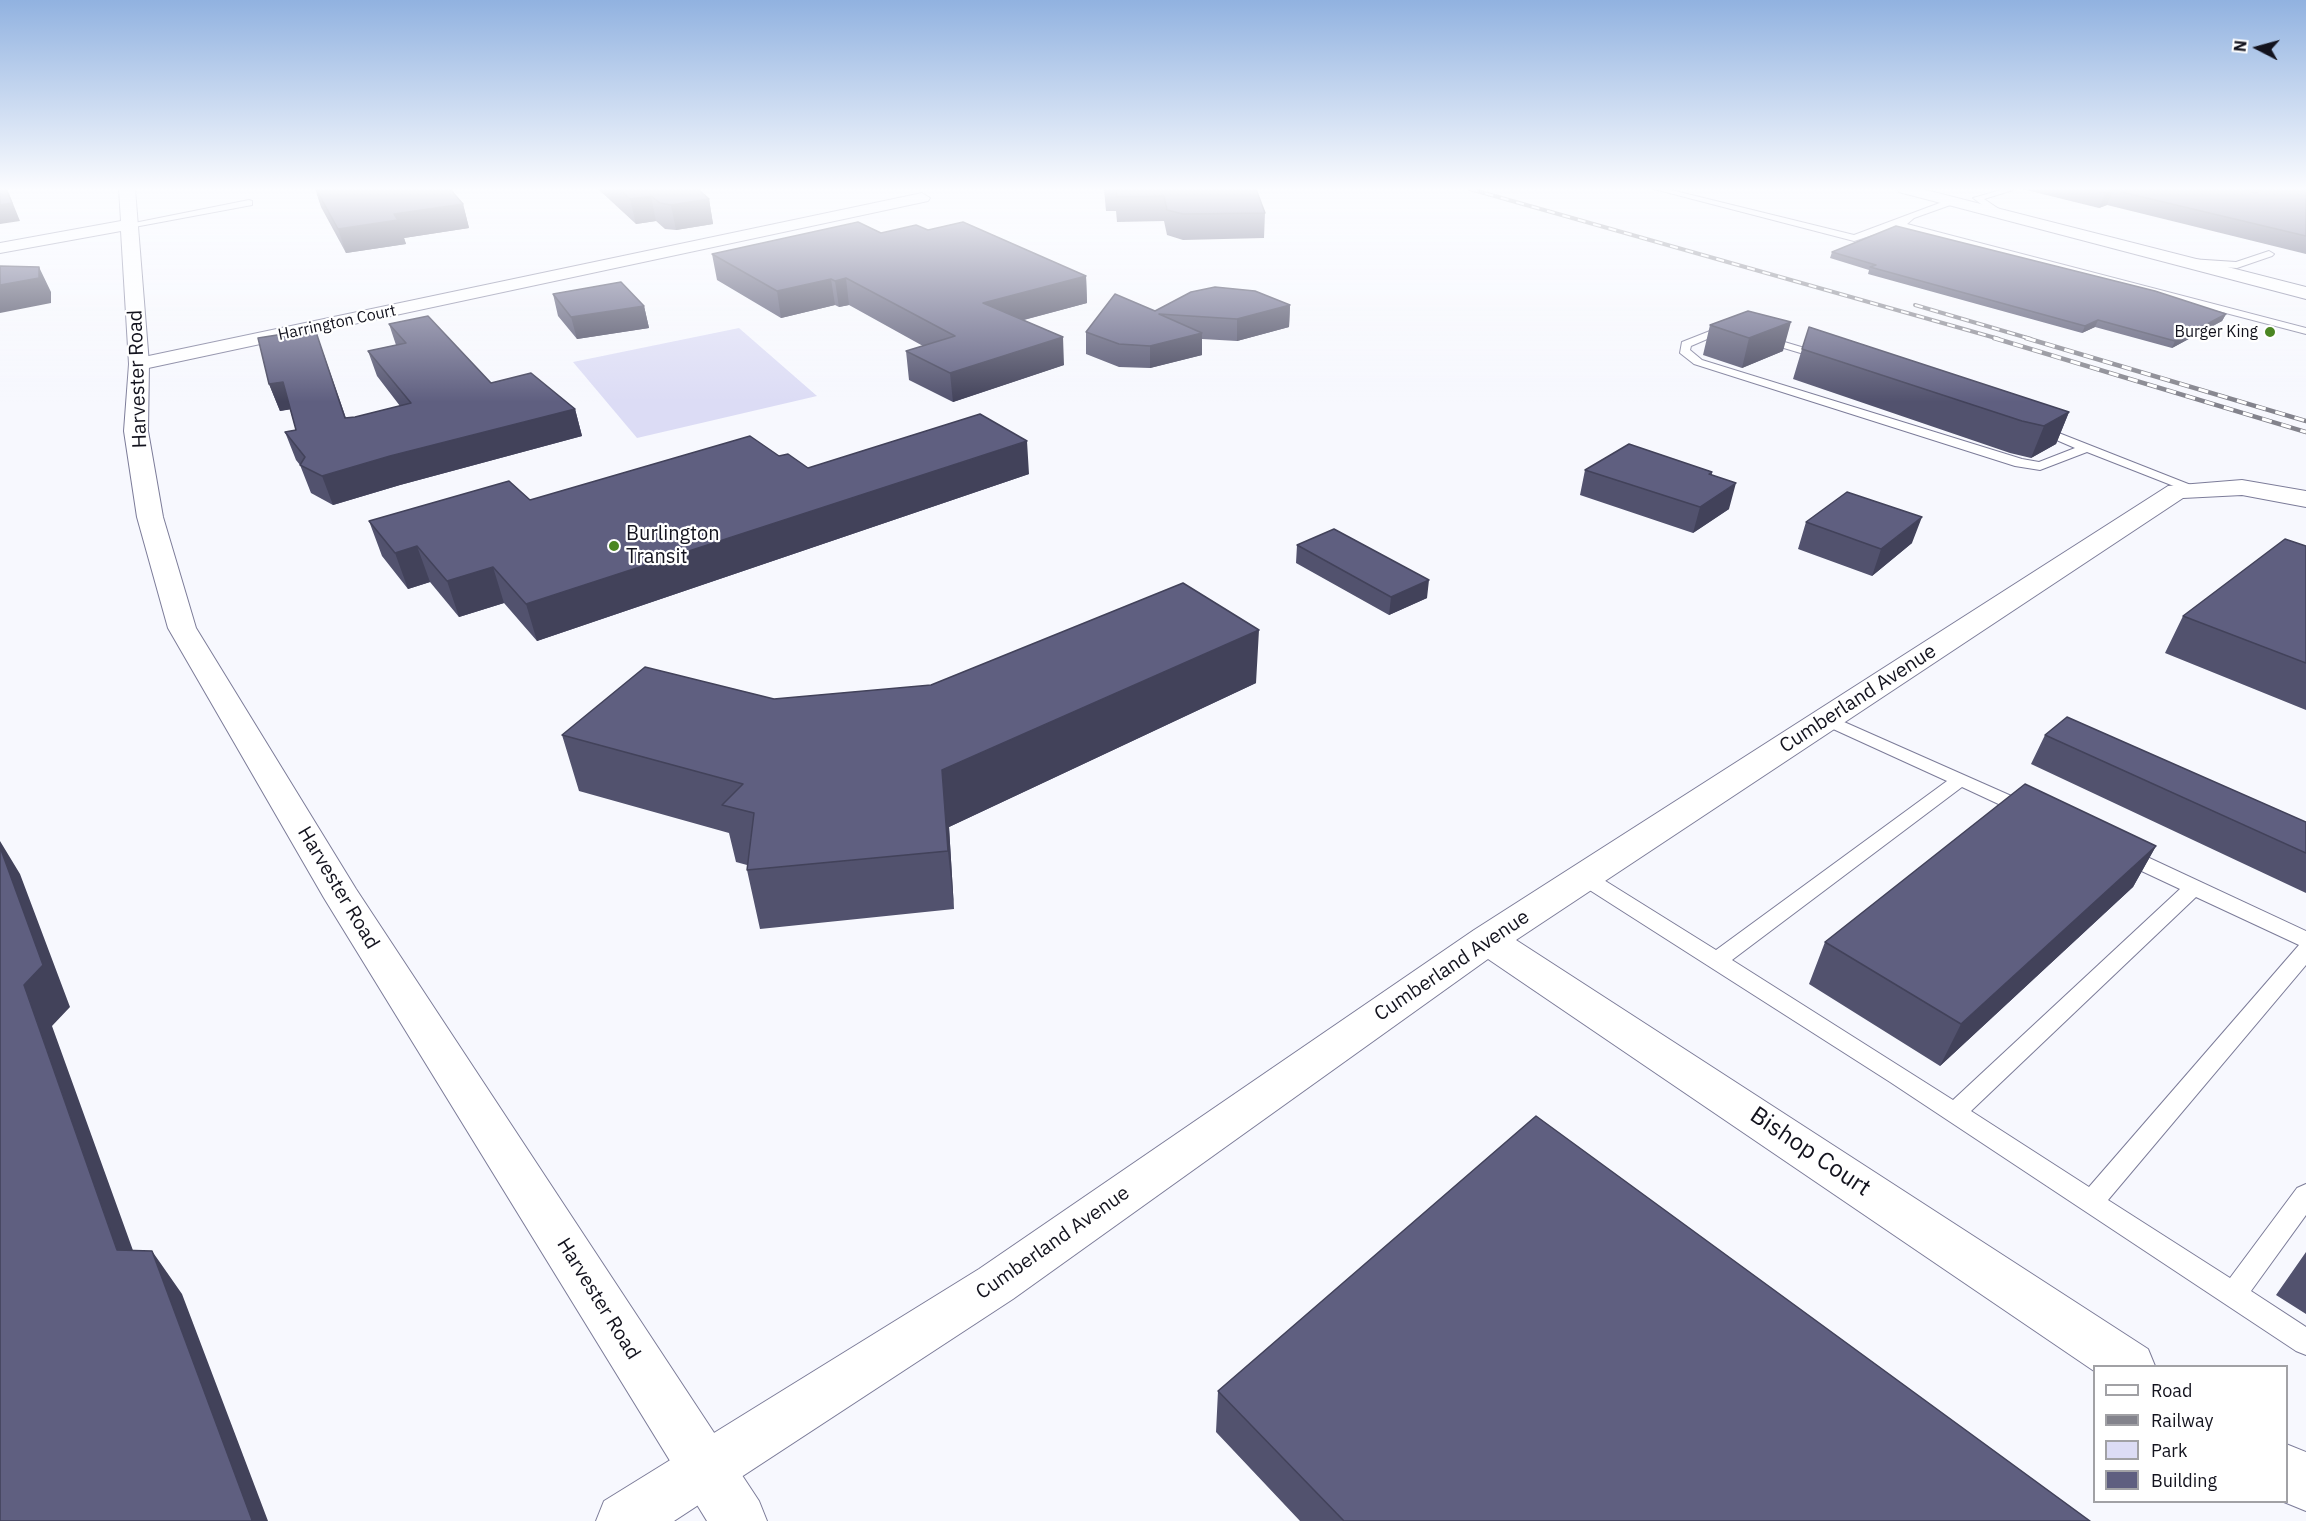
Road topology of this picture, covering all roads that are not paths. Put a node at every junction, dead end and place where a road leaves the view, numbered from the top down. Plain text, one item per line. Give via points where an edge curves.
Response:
1 (132, 260) edge
2 (630, 260) edge
3 (2035, 260) edge
4 (2178, 260) edge
5 (2216, 260) edge
6 (2252, 260) edge
7 (2182, 261) junction
8 (2237, 265) junction
9 (2306, 283) edge
10 (2306, 293) edge
11 (2306, 331) edge
12 (1842, 363) edge
13 (139, 364) junction
14 (2021, 423) edge
15 (2087, 448) junction
16 (2194, 489) junction
17 (2306, 499) edge
18 (1826, 719) junction
19 (1960, 780) junction
20 (2044, 818) edge
21 (2107, 847) edge
22 (1584, 877) junction
23 (2194, 887) junction
24 (1488, 940) junction
25 (2306, 940) edge
26 (2306, 951) edge
27 (1716, 961) junction
28 (1954, 1113) junction
29 (2306, 1195) edge
30 (2091, 1202) junction
31 (2233, 1294) junction
32 (2306, 1342) edge
33 (2128, 1365) edge
34 (705, 1467) junction
35 (2288, 1472) edge
36 (2306, 1484) edge
37 (624, 1521) edge
38 (739, 1521) edge

1 - 13 main road, Harvester Road
2 - 13 main road, Harrington Court
3 - 11 lane
4 - 7 main road
5 - 8 main road
6 - 8 lane
7 - 8 lane
7 - 10 main road
8 - 9 main road
12 - 15 lane via 1740,333 1696,338 1686,344 1684,351 1698,362 2020,463 2040,466
13 - 34 main road, Harvester Road via 136,431 149,510 182,628 343,898
14 - 15 lane
15 - 16 lane
16 - 17 main road, Cumberland Avenue via 2236,486
16 - 18 main road, Cumberland Avenue via 2177,491
18 - 19 lane
18 - 22 main road, Cumberland Avenue
19 - 20 lane
19 - 27 lane
21 - 23 lane
22 - 24 main road, Cumberland Avenue
22 - 27 lane
23 - 25 lane
23 - 28 lane
24 - 33 main road, Bishop Court
24 - 34 main road, Cumberland Avenue via 996,1284
26 - 30 lane
27 - 28 lane
28 - 30 lane
29 - 31 lane
30 - 31 lane
31 - 32 lane
34 - 37 main road, Cumberland Avenue
34 - 38 main road, Harvester Road
35 - 36 main road

